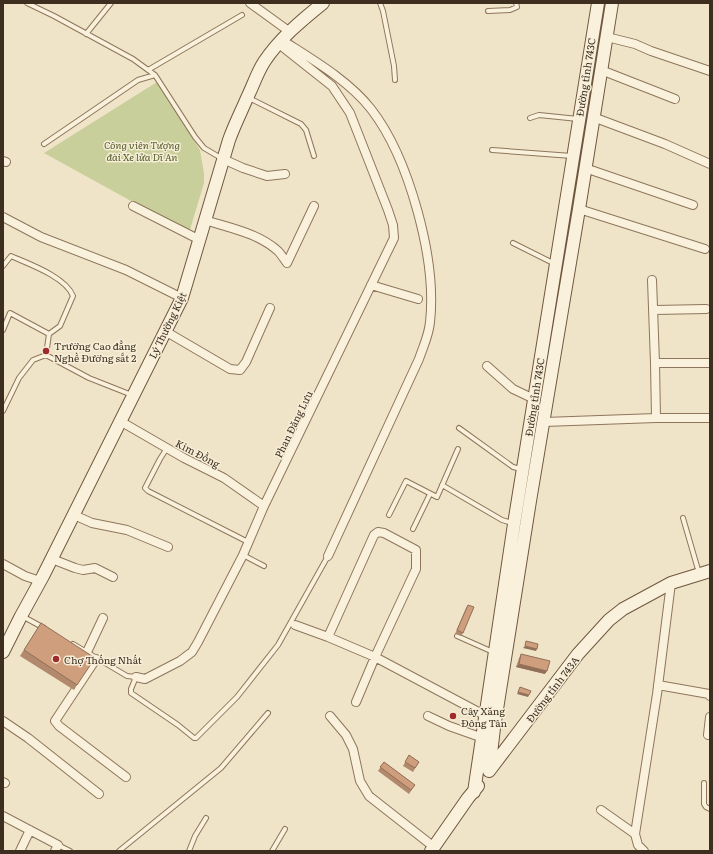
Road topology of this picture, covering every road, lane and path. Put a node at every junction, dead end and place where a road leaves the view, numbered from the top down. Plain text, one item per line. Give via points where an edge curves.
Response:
1 (26, 3) edge
2 (110, 3) edge
3 (250, 3) edge
4 (323, 3) edge
5 (380, 3) edge
6 (516, 3) edge
7 (598, 3) edge
8 (612, 3) edge
9 (488, 10) dead end
10 (242, 15) dead end
11 (86, 34) junction
12 (606, 37) junction
13 (284, 39) junction
14 (148, 70) junction
15 (601, 70) junction
16 (710, 71) edge
17 (155, 75) junction
18 (395, 80) dead end
19 (247, 97) junction
20 (675, 99) dead end
21 (593, 117) junction
22 (530, 118) dead end
23 (578, 119) junction
24 (44, 144) dead end
25 (492, 150) dead end
26 (314, 156) dead end
27 (572, 156) junction
28 (223, 159) junction
29 (710, 164) edge
30 (585, 168) junction
31 (284, 174) dead end
32 (693, 205) dead end
33 (133, 206) dead end
34 (314, 206) dead end
35 (579, 209) junction
36 (3, 217) edge
37 (205, 220) junction
38 (200, 240) junction
39 (513, 243) dead end
40 (705, 249) dead end
41 (555, 264) junction
42 (3, 266) edge
43 (652, 280) dead end
44 (371, 285) junction
45 (182, 298) junction
46 (418, 299) dead end
47 (270, 308) dead end
48 (706, 309) dead end
49 (654, 310) junction
50 (3, 330) edge
51 (165, 331) junction
52 (49, 334) junction
53 (46, 355) junction
54 (655, 363) junction
55 (710, 363) edge
56 (487, 366) dead end
57 (133, 395) junction
58 (534, 399) junction
59 (3, 411) edge
60 (656, 418) junction
61 (710, 418) edge
62 (120, 421) junction
63 (544, 422) junction
64 (459, 428) dead end
65 (167, 448) junction
66 (458, 449) dead end
67 (523, 470) junction
68 (442, 485) junction
69 (430, 494) junction
70 (264, 506) junction
71 (74, 514) junction
72 (389, 515) dead end
73 (683, 518) dead end
74 (514, 524) junction
75 (413, 529) dead end
76 (248, 543) junction
77 (168, 547) dead end
78 (242, 555) junction
79 (328, 556) joint
80 (52, 558) junction
81 (3, 564) edge
82 (264, 566) dead end
83 (705, 572) edge
84 (114, 577) dead end
85 (40, 581) junction
86 (671, 583) junction
87 (21, 616) junction
88 (103, 618) dead end
89 (295, 625) dead end
90 (48, 631) edge
91 (457, 636) edge
92 (328, 637) junction
93 (69, 642) edge
94 (3, 652) edge
95 (87, 652) junction
96 (495, 654) junction
97 (375, 657) junction
98 (96, 659) junction
99 (136, 678) junction
100 (658, 685) junction
101 (710, 696) edge
102 (356, 702) dead end
103 (268, 713) dead end
104 (330, 716) dead end
105 (428, 716) dead end
106 (486, 716) junction
107 (710, 717) edge
108 (3, 721) edge
109 (708, 735) dead end
110 (486, 742) junction
111 (511, 744) junction
112 (489, 771) junction
113 (126, 777) dead end
114 (704, 783) dead end
115 (474, 792) junction
116 (99, 794) dead end
117 (710, 809) edge
118 (601, 810) dead end
119 (3, 816) edge
120 (206, 818) dead end
121 (285, 829) dead end
122 (30, 830) junction
123 (635, 834) junction
124 (57, 848) edge
125 (432, 849) edge
126 (20, 851) edge
127 (70, 851) edge
128 (119, 851) edge
129 (189, 851) edge
130 (272, 851) edge
131 (644, 851) edge

1 - 11 lane
2 - 11 lane
3 - 13 street
4 - 13 main road, Lý Thường Kiệt
5 - 18 lane via 384,11
6 - 9 lane via 517,7 510,10
7 - 23 main road, Đường tỉnh 743C
8 - 12 main road, Đường tỉnh 743C
10 - 14 lane
11 - 14 lane
12 - 15 main road, Đường tỉnh 743C
12 - 16 street via 635,44
13 - 19 main road, Lý Thường Kiệt via 265,61
13 - 44 street, Phan Đăng Lưu via 332,86 350,113 382,191 394,238
13 - 79 street via 347,85 377,118 407,176 424,238 429,276 430,322 419,359
14 - 17 lane
15 - 20 street
15 - 21 main road, Đường tỉnh 743C
17 - 24 lane via 138,80
17 - 28 lane via 195,137 204,148
19 - 26 lane via 301,124 306,130
19 - 28 main road, Lý Thường Kiệt
21 - 29 street
21 - 30 main road, Đường tỉnh 743C
22 - 23 lane via 539,115
23 - 27 main road, Đường tỉnh 743C
25 - 27 lane
27 - 41 main road, Đường tỉnh 743C
28 - 31 street via 267,176
28 - 37 main road, Lý Thường Kiệt
30 - 32 street
30 - 35 main road, Đường tỉnh 743C
33 - 38 street
34 - 37 street via 287,263 261,239
35 - 40 street
35 - 63 main road, Đường tỉnh 743C
36 - 45 street via 41,236 126,270
37 - 38 main road, Lý Thường Kiệt
38 - 45 main road, Lý Thường Kiệt
39 - 41 lane
41 - 58 main road, Đường tỉnh 743C
42 - 52 lane via 11,256 59,280 70,290 73,296 60,326
43 - 49 street
44 - 46 street
44 - 70 street, Phan Đăng Lưu
45 - 51 main road, Lý Thường Kiệt
47 - 51 street via 240,370 230,369
48 - 49 street
49 - 54 street
50 - 52 lane via 10,313
51 - 57 main road, Lý Thường Kiệt
52 - 53 lane
53 - 57 lane via 89,378
53 - 59 lane via 32,360 19,378
54 - 55 street
54 - 60 street
56 - 58 street via 513,389
57 - 62 main road, Lý Thường Kiệt
58 - 67 main road, Đường tỉnh 743C
60 - 61 street
60 - 63 street
62 - 65 street, Kim Đồng
62 - 71 main road, Lý Thường Kiệt
63 - 110 main road, Đường tỉnh 743C
64 - 67 lane via 512,467
65 - 70 street, Kim Đồng via 224,478
65 - 76 lane via 145,488
66 - 68 lane
67 - 74 main road, Đường tỉnh 743C
68 - 69 lane via 437,497
68 - 74 lane via 502,520
69 - 72 lane via 406,481
69 - 75 lane
70 - 76 street, Phan Đăng Lưu
71 - 77 street via 92,523 127,530
71 - 80 main road, Lý Thường Kiệt
73 - 83 lane
74 - 96 main road, Đường tỉnh 743C
76 - 78 street, Phan Đăng Lưu
78 - 82 lane
78 - 99 street, Phan Đăng Lưu via 192,652 145,679
79 - 99 lane via 278,645 237,697 197,738 131,693
80 - 84 street via 83,570 95,568
80 - 85 main road, Lý Thường Kiệt
81 - 85 street
83 - 86 main road, Đường tỉnh 743A
85 - 87 main road, Lý Thường Kiệt
86 - 100 street
86 - 111 main road, Đường tỉnh 743A via 623,609 609,620 578,654
87 - 90 lane
87 - 94 main road, Lý Thường Kiệt
88 - 95 street
89 - 92 street
91 - 96 lane
92 - 97 street
92 - 97 street via 374,535 378,532 384,534 416,550 416,569
93 - 95 lane
95 - 98 lane
96 - 106 main road, Đường tỉnh 743C
97 - 102 street
97 - 106 street
98 - 99 lane via 127,676
98 - 113 street via 55,721
100 - 101 street
100 - 123 street
103 - 128 lane via 221,768
104 - 125 street via 346,735 353,749 360,781 369,796
105 - 110 street
106 - 110 main road, Đường tỉnh 743C
107 - 109 street
108 - 116 street
110 - 111 main road
110 - 112 main road, Đường tỉnh 743C
110 - 115 main road, Đường tỉnh 743C
111 - 112 main road, Đường tỉnh 743A
112 - 115 main road, Đường tỉnh 743A
114 - 117 lane via 704,804
115 - 125 main road, Đường tỉnh 743A
118 - 123 street
119 - 122 street
120 - 129 lane
121 - 130 lane
122 - 124 street
122 - 126 street
123 - 131 street via 638,845
124 - 127 lane

